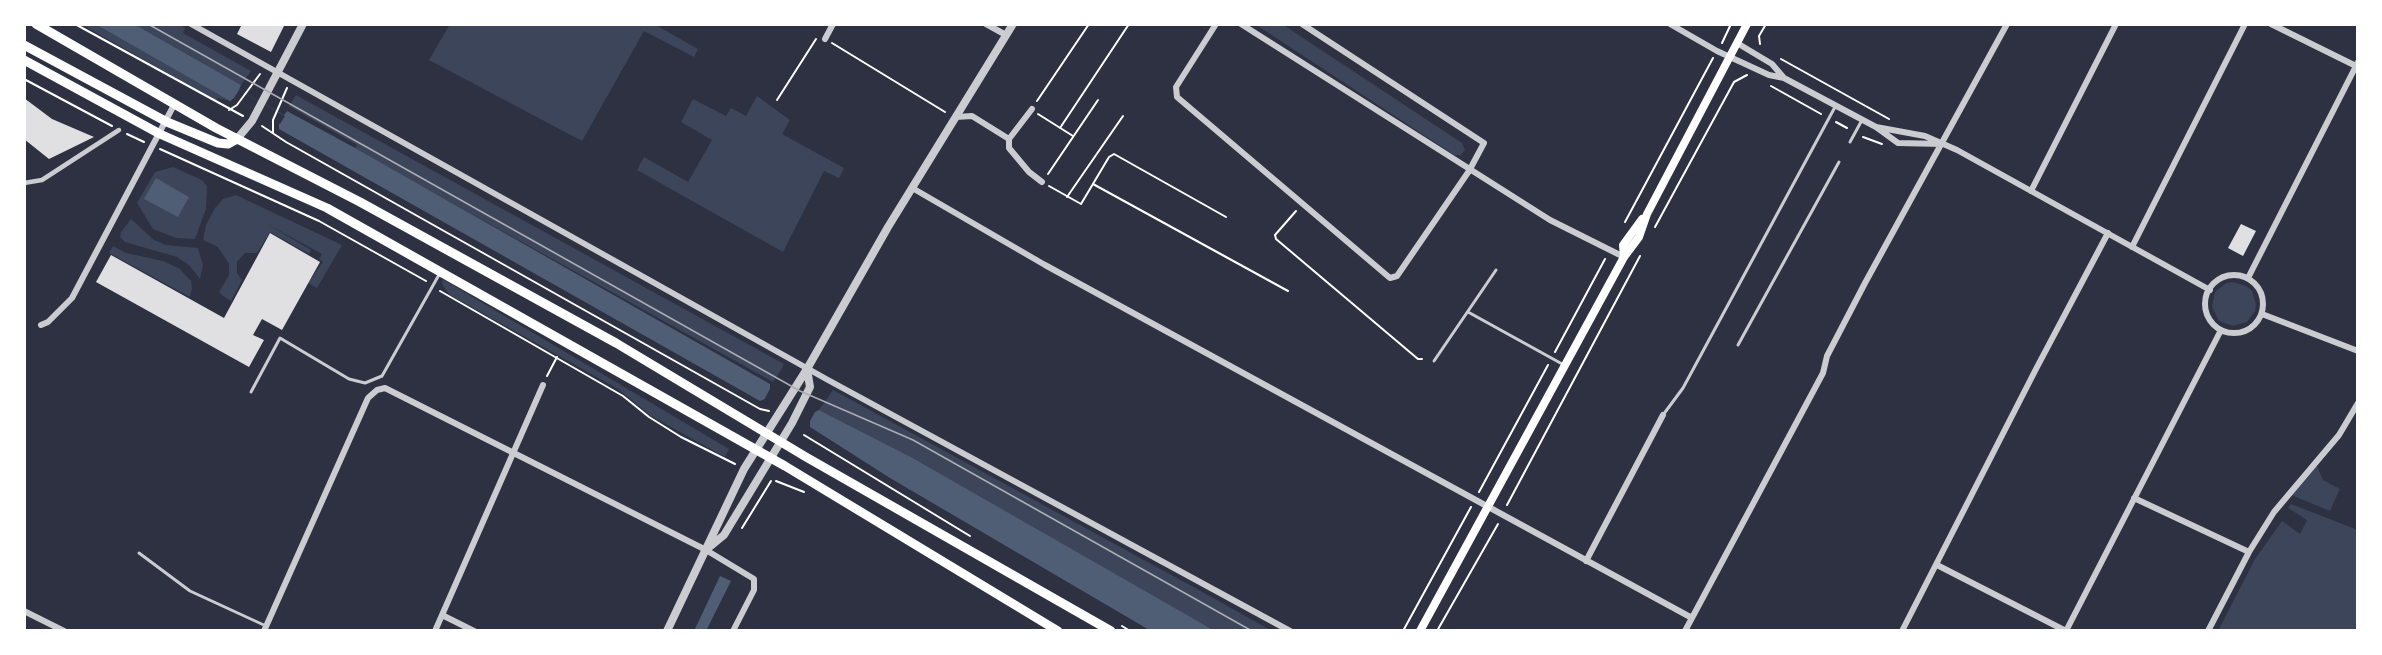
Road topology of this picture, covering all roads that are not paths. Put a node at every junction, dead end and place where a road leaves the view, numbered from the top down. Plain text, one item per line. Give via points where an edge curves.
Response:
1 (36, 24) edge
2 (191, 24) edge
3 (303, 24) edge
4 (833, 24) edge
5 (986, 24) edge
6 (1013, 24) edge
7 (1216, 24) edge
8 (1241, 24) edge
9 (1302, 24) edge
10 (1670, 24) edge
11 (1747, 24) edge
12 (2007, 24) edge
13 (2116, 24) edge
14 (2245, 24) edge
15 (2271, 24) edge
16 (1006, 35) junction
17 (825, 39) road end
18 (1737, 43) junction
19 (24, 45) edge
20 (1730, 57) junction
21 (24, 60) edge
22 (2357, 64) edge
23 (279, 74) junction
24 (1784, 78) junction
25 (175, 103) junction
26 (1836, 106) junction
27 (1032, 109) road end
28 (956, 117) junction
29 (1862, 120) junction
30 (167, 122) junction
31 (1876, 127) junction
32 (118, 130) road end
33 (160, 134) junction
34 (237, 139) junction
35 (1010, 139) junction
36 (1850, 142) dead end
37 (1942, 144) junction
38 (1839, 162) dead end
39 (1469, 171) junction
40 (1042, 182) road end
41 (24, 183) edge
42 (914, 189) junction
43 (2031, 190) junction
44 (2108, 233) junction
45 (2132, 247) junction
46 (1624, 257) junction
47 (1496, 270) dead end
48 (441, 272) junction
49 (2248, 278) junction
50 (2210, 290) junction
51 (1468, 312) junction
52 (2262, 314) junction
53 (41, 325) dead end
54 (2221, 330) junction
55 (1738, 345) dead end
56 (2358, 351) edge
57 (1434, 362) dead end
58 (1565, 366) junction
59 (807, 369) junction
60 (543, 385) road end
61 (251, 393) dead end
62 (2358, 403) edge
63 (1663, 415) joint
64 (767, 433) junction
65 (781, 442) junction
66 (755, 451) junction
67 (513, 453) junction
68 (771, 459) junction
69 (2134, 498) junction
70 (1488, 507) junction
71 (706, 550) junction
72 (2249, 552) junction
73 (139, 553) dead end
74 (1586, 561) junction
75 (1937, 566) junction
76 (24, 611) edge
77 (442, 615) junction
78 (1692, 618) junction
79 (265, 628) edge
80 (64, 631) edge
81 (435, 631) edge
82 (474, 631) edge
83 (667, 631) edge
84 (733, 631) edge
85 (1058, 631) edge
86 (1111, 631) edge
87 (1290, 631) edge
88 (1420, 631) edge
89 (1685, 631) edge
90 (1902, 631) edge
91 (2066, 631) edge
92 (2208, 631) edge

1 - 25 main road
2 - 23 street
3 - 23 street
4 - 17 street
5 - 16 street
6 - 16 street
7 - 39 street via 1176,87 1177,97 1390,278 1397,276
8 - 39 street
9 - 39 street via 1484,143
10 - 20 street
11 - 18 main road
12 - 37 street
13 - 43 street
14 - 45 street
15 - 22 street
16 - 28 street
18 - 20 main road
18 - 24 street via 1772,64
19 - 30 main road
20 - 24 street
20 - 46 main road via 1647,214 1623,245
21 - 33 main road
22 - 49 street
23 - 34 street
23 - 59 street
24 - 26 street
25 - 30 street
25 - 34 main road
26 - 29 street
26 - 63 lane via 1683,388
27 - 35 street
28 - 35 street via 972,116
28 - 42 street
29 - 31 street
29 - 36 lane
30 - 33 street
30 - 34 main road via 218,143 228,144
31 - 37 street via 1925,136
31 - 37 street via 1898,143
32 - 41 street via 42,180
33 - 48 main road via 327,208
33 - 53 street via 72,298
34 - 64 main road via 616,343
35 - 40 street via 1009,148
37 - 43 street
37 - 78 street via 1860,293 1827,356 1823,373
38 - 55 lane
39 - 46 street via 1550,220
42 - 59 street
42 - 70 street
43 - 44 street
44 - 45 street
44 - 75 street
45 - 50 street
46 - 58 main road
47 - 51 lane
48 - 61 lane via 382,376 373,382 349,378 280,338
48 - 66 main road
49 - 50 street via 2228,276
49 - 52 street via 2262,296
50 - 54 street via 2207,312
51 - 57 lane
51 - 58 lane
52 - 54 street via 2245,332
52 - 56 street
54 - 69 street
58 - 70 main road
59 - 64 street
59 - 65 street via 810,387
59 - 87 street
60 - 67 street
62 - 72 street via 2340,435 2274,512
63 - 74 street
64 - 65 main road
64 - 66 street
65 - 68 street
65 - 86 main road
66 - 68 main road
66 - 71 street
67 - 71 street
67 - 77 street
67 - 79 street via 395,391 377,390 368,398
68 - 71 street via 724,535
68 - 85 main road
69 - 72 street
69 - 91 street
70 - 74 street
70 - 88 main road
71 - 83 street
71 - 84 street via 754,579 756,584
72 - 92 street
73 - 79 lane via 190,591
74 - 78 street
75 - 90 street
75 - 91 street
76 - 80 street
77 - 81 street
77 - 82 street
78 - 89 street

